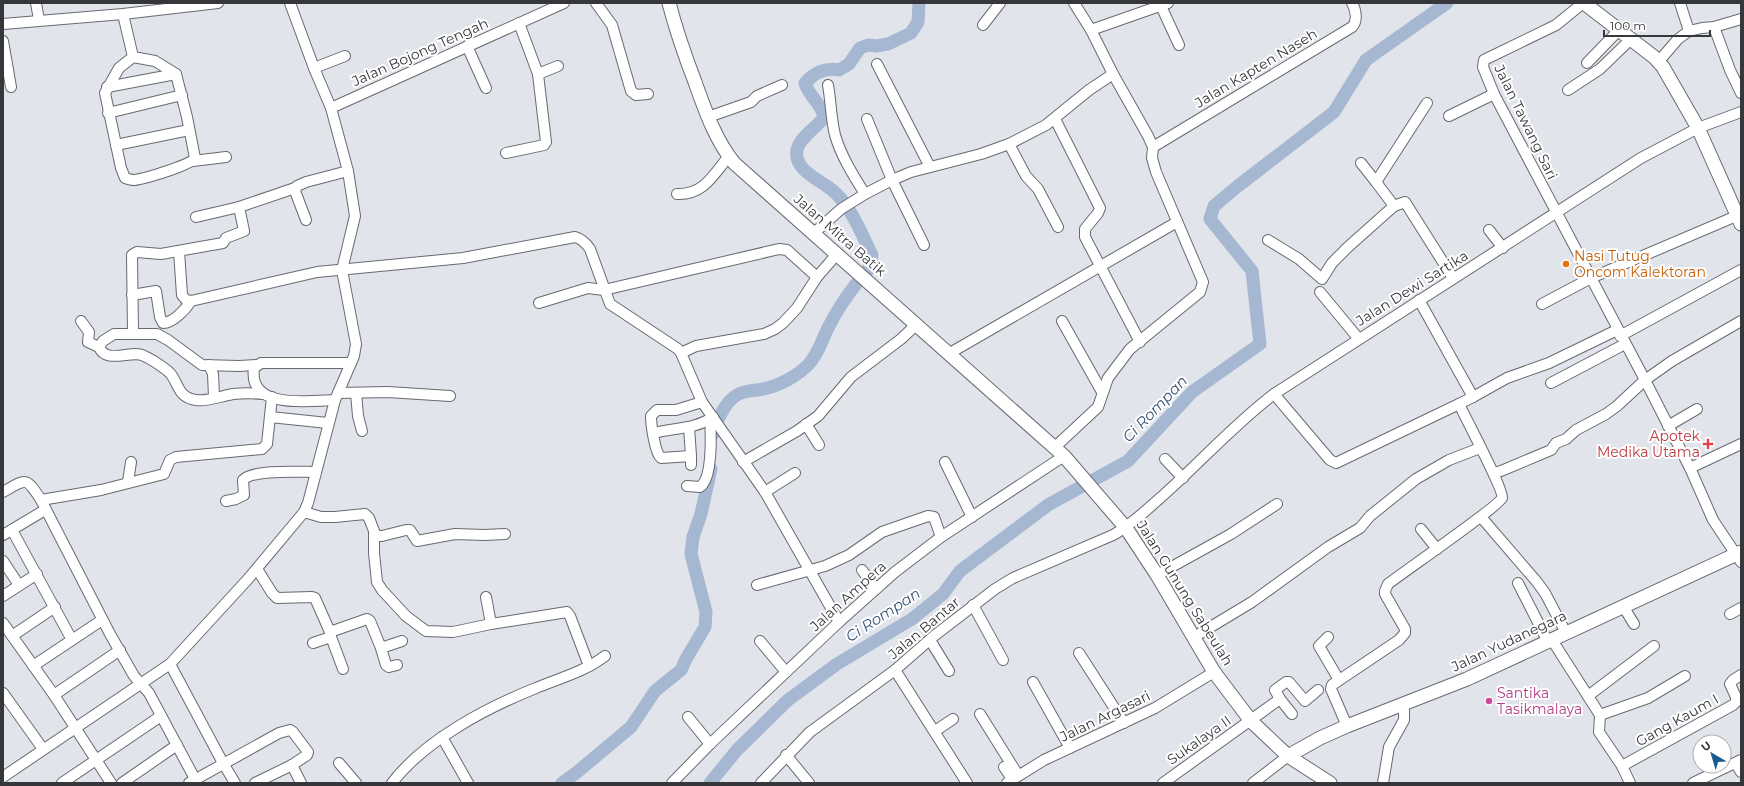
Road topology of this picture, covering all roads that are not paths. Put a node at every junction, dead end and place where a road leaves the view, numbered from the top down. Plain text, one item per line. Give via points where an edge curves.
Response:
1 (36, 3) edge
2 (218, 3) edge
3 (290, 3) edge
4 (564, 3) edge
5 (596, 3) edge
6 (669, 3) edge
7 (1000, 3) edge
8 (1074, 3) edge
9 (1583, 3) edge
10 (1680, 3) edge
11 (1164, 4) edge
12 (1355, 4) edge
13 (184, 5) edge
14 (123, 14) junction
15 (1741, 19) edge
16 (39, 20) junction
17 (519, 22) junction
18 (3, 24) edge
19 (983, 25) dead end
20 (1714, 27) junction
21 (1091, 30) junction
22 (1618, 31) junction
23 (1689, 31) junction
24 (3, 40) edge
25 (1630, 40) junction
26 (1179, 45) dead end
27 (468, 46) junction
28 (345, 56) dead end
29 (132, 57) junction
30 (1659, 61) junction
31 (1587, 63) dead end
32 (877, 64) dead end
33 (558, 66) dead end
34 (314, 68) junction
35 (176, 74) junction
36 (538, 74) junction
37 (1113, 74) junction
38 (782, 85) dead end
39 (828, 85) dead end
40 (11, 87) dead end
41 (107, 88) junction
42 (486, 88) dead end
43 (1568, 90) dead end
44 (1741, 93) edge
45 (648, 94) dead end
46 (1494, 94) junction
47 (182, 95) junction
48 (1427, 103) dead end
49 (331, 108) junction
50 (1741, 112) edge
51 (108, 113) junction
52 (1449, 116) dead end
53 (708, 117) junction
54 (1056, 118) junction
55 (867, 119) dead end
56 (1698, 128) junction
57 (189, 130) junction
58 (1009, 144) junction
59 (116, 145) junction
60 (1153, 147) junction
61 (506, 152) dead end
62 (729, 156) junction
63 (226, 157) dead end
64 (193, 161) junction
65 (1361, 163) dead end
66 (930, 167) junction
67 (348, 171) junction
68 (892, 180) junction
69 (1376, 182) junction
70 (295, 188) junction
71 (677, 194) dead end
72 (865, 194) junction
73 (1394, 206) junction
74 (239, 207) junction
75 (1555, 212) junction
76 (196, 217) dead end
77 (1740, 218) edge
78 (306, 220) dead end
79 (1177, 222) junction
80 (1058, 227) dead end
81 (1489, 230) dead end
82 (814, 233) junction
83 (1268, 240) dead end
84 (924, 245) dead end
85 (1503, 248) junction
86 (180, 251) junction
87 (837, 254) junction
88 (1101, 265) junction
89 (342, 270) junction
90 (1741, 270) edge
91 (817, 277) junction
92 (1453, 278) junction
93 (1591, 278) junction
94 (604, 290) junction
95 (1320, 292) dead end
96 (132, 295) junction
97 (1419, 300) junction
98 (191, 301) junction
99 (538, 303) dead end
100 (1542, 304) dead end
101 (81, 321) dead end
102 (1062, 321) dead end
103 (1741, 321) edge
104 (917, 324) junction
105 (132, 333) junction
106 (1621, 336) junction
107 (1358, 338) junction
108 (1140, 342) junction
109 (99, 347) junction
110 (682, 353) junction
111 (950, 353) junction
112 (351, 363) junction
113 (257, 365) junction
114 (211, 370) junction
115 (1645, 380) junction
116 (1551, 383) dead end
117 (1102, 392) junction
118 (356, 393) junction
119 (1274, 394) junction
120 (268, 396) junction
121 (337, 396) junction
122 (450, 396) dead end
123 (214, 397) junction
124 (1473, 397) junction
125 (285, 401) junction
126 (702, 402) junction
127 (1459, 404) junction
128 (1697, 409) dead end
129 (270, 417) junction
130 (284, 418) junction
131 (715, 421) junction
132 (328, 423) junction
133 (806, 424) junction
134 (1668, 426) junction
135 (689, 427) junction
136 (362, 431) dead end
137 (654, 433) junction
138 (1741, 444) edge
139 (819, 445) dead end
140 (1480, 448) junction
141 (1060, 451) junction
142 (1165, 460) dead end
143 (131, 462) dead end
144 (743, 462) junction
145 (945, 462) dead end
146 (1690, 468) junction
147 (316, 472) junction
148 (795, 473) dead end
149 (1494, 473) junction
150 (1183, 478) junction
151 (128, 482) junction
152 (687, 486) dead end
153 (3, 492) edge
154 (765, 492) junction
155 (40, 500) junction
156 (226, 501) dead end
157 (1277, 504) dead end
158 (45, 510) junction
159 (304, 512) junction
160 (1481, 516) junction
161 (972, 517) junction
162 (1126, 528) junction
163 (1421, 528) dead end
164 (8, 532) edge
165 (374, 534) junction
166 (505, 534) dead end
167 (941, 537) junction
168 (1437, 549) junction
169 (1740, 556) edge
170 (3, 561) edge
171 (257, 569) junction
172 (862, 570) dead end
173 (808, 571) junction
174 (37, 574) junction
175 (1156, 575) junction
176 (1518, 583) dead end
177 (19, 585) junction
178 (757, 585) dead end
179 (876, 589) junction
180 (3, 596) edge
181 (486, 597) dead end
182 (973, 605) junction
183 (1623, 606) junction
184 (56, 607) junction
185 (1741, 608) edge
186 (1730, 614) dead end
187 (102, 620) junction
188 (838, 622) junction
189 (3, 623) edge
190 (491, 624) junction
191 (1634, 624) dead end
192 (1566, 633) junction
193 (330, 634) junction
194 (12, 636) junction
195 (1194, 637) junction
196 (1328, 637) dead end
197 (72, 640) junction
198 (930, 640) junction
199 (402, 641) dead end
200 (760, 641) dead end
201 (1550, 641) junction
202 (313, 643) dead end
203 (1654, 646) dead end
204 (380, 648) junction
205 (120, 650) junction
206 (1079, 653) dead end
207 (605, 656) dead end
208 (1003, 660) dead end
209 (170, 664) junction
210 (397, 665) dead end
211 (33, 666) junction
212 (589, 666) junction
213 (343, 669) dead end
214 (895, 670) junction
215 (949, 671) dead end
216 (786, 672) junction
217 (1214, 672) junction
218 (1741, 675) edge
219 (1685, 676) dead end
220 (1339, 680) junction
221 (1033, 682) dead end
222 (141, 684) junction
223 (1318, 690) dead end
224 (3, 692) edge
225 (54, 695) junction
226 (1588, 696) junction
227 (1280, 699) junction
228 (1404, 703) junction
229 (980, 714) dead end
230 (1292, 714) dead end
231 (1600, 715) junction
232 (162, 716) junction
233 (688, 717) dead end
234 (953, 719) dead end
235 (1251, 721) junction
236 (1124, 723) junction
237 (1347, 726) junction
238 (75, 728) junction
239 (935, 731) junction
240 (442, 737) junction
241 (710, 744) junction
242 (177, 745) junction
243 (1070, 748) junction
244 (43, 749) junction
245 (786, 755) junction
246 (1288, 756) junction
247 (96, 759) junction
248 (223, 763) junction
249 (339, 763) dead end
250 (292, 765) junction
251 (1739, 765) edge
252 (1622, 766) junction
253 (1004, 767) dead end
254 (3, 777) edge
255 (1012, 779) edge
256 (192, 781) edge
257 (62, 783) edge
258 (112, 783) edge
259 (122, 783) edge
260 (235, 783) edge
261 (255, 783) edge
262 (301, 783) edge
263 (356, 783) edge
264 (392, 783) edge
265 (468, 783) edge
266 (672, 783) edge
267 (761, 783) edge
268 (809, 783) edge
269 (967, 783) edge
270 (1163, 783) edge
271 (1253, 783) edge
272 (1330, 783) edge
273 (1383, 783) edge
274 (1630, 783) edge
275 (1693, 783) edge

1 - 16 street
2 - 13 street
3 - 34 street
4 - 17 street, Jalan Bojong Tengah
5 - 45 street via 612,25 631,91 636,95
6 - 53 main road, Jalan Mitra Batik via 675,28
7 - 19 street
8 - 21 street
9 - 22 main road
9 - 46 street, Jalan Tawang Sari via 1556,25 1484,60 1483,67
10 - 23 street
11 - 21 street
11 - 26 street
12 - 60 street, Jalan Kapten Naseh via 1356,20 1352,27
13 - 14 street
14 - 16 street
14 - 29 street
15 - 20 street
16 - 18 street
17 - 27 street, Jalan Bojong Tengah
17 - 36 street
20 - 23 street
20 - 44 street
21 - 37 street
22 - 25 main road
22 - 31 street
23 - 30 street via 1678,39
24 - 40 street
25 - 30 main road
25 - 43 street via 1600,69
27 - 42 street
27 - 49 street, Jalan Bojong Tengah
28 - 34 street
29 - 35 street via 155,60
29 - 41 street via 118,68
30 - 56 main road
32 - 66 street
33 - 36 street
34 - 49 street
35 - 41 street
35 - 47 street
36 - 61 street via 546,143
37 - 54 street
37 - 60 street
38 - 53 street via 757,96 751,102
39 - 72 street via 832,120 840,148
41 - 51 street via 105,93
46 - 52 street
46 - 75 street, Jalan Tawang Sari
47 - 51 street
47 - 57 street
48 - 69 street
49 - 67 street
50 - 56 street, Jalan Dewi Sartika
51 - 59 street
53 - 62 main road, Jalan Mitra Batik
54 - 58 street
54 - 88 street via 1100,208 1084,233
55 - 68 street
56 - 75 street, Jalan Dewi Sartika via 1641,158
56 - 77 main road
57 - 59 street
57 - 64 street via 194,151
58 - 66 street
58 - 80 street via 1026,176 1038,189
59 - 64 street via 121,168 125,178 130,180
60 - 79 street via 1152,158 1156,172
62 - 71 street via 701,189 690,194
62 - 82 main road, Jalan Mitra Batik via 740,169
63 - 64 street
65 - 69 street
66 - 68 street
67 - 70 street via 306,182
67 - 89 street via 355,216
68 - 72 street
68 - 84 street
69 - 73 street
70 - 74 street
70 - 78 street
72 - 82 street via 845,206
73 - 83 street via 1335,258 1322,279 1299,259
73 - 92 street via 1406,202
74 - 76 street
74 - 86 street via 245,230 243,232 226,238 220,244
75 - 85 street, Jalan Dewi Sartika
75 - 93 street, Jalan Tawang Sari
77 - 93 street
79 - 88 street
79 - 108 street via 1203,278 1203,288
81 - 85 street
82 - 87 main road, Jalan Mitra Batik
85 - 92 street, Jalan Dewi Sartika
86 - 96 street via 161,254 134,252 131,259
86 - 98 street via 182,295
87 - 91 street
87 - 104 main road, Jalan Mitra Batik
88 - 108 street
88 - 111 street
89 - 94 street via 464,258 575,237 586,242 590,248
89 - 98 street via 317,272
89 - 112 street via 356,344
90 - 106 street
91 - 94 street via 787,250 779,248
91 - 110 street via 797,308 775,329 764,334 696,346
92 - 97 street, Jalan Dewi Sartika
93 - 100 street
93 - 106 street, Jalan Tawang Sari
94 - 99 street via 588,288
94 - 110 street via 608,302 613,307
95 - 107 street
96 - 98 street via 156,291 163,323 170,321 188,307
96 - 105 street
97 - 107 street, Jalan Dewi Sartika
97 - 124 street
101 - 109 street via 89,332 88,342
102 - 117 street
103 - 115 street via 1672,361
104 - 111 main road, Jalan Mitra Batik
104 - 133 street via 851,378 818,416
105 - 109 street via 109,336
105 - 114 street via 157,334
106 - 115 street, Jalan Tawang Sari
106 - 116 street
106 - 124 street via 1507,378
107 - 119 street, Jalan Dewi Sartika
108 - 117 street via 1127,353 1111,374
109 - 123 street via 107,354 116,356 145,356 170,373 179,390 188,397 201,400
110 - 126 street
111 - 141 main road, Jalan Mitra Batik
112 - 113 street
112 - 121 street
113 - 114 street
113 - 120 street via 254,368 254,380 260,391
114 - 123 street
115 - 134 street, Jalan Tawang Sari
115 - 149 street via 1617,406 1556,443 1551,450
117 - 141 street via 1098,407
118 - 121 street
118 - 122 street via 388,392
118 - 136 street via 357,414
119 - 127 street via 1330,460 1336,463
119 - 150 street, Jalan Dewi Sartika via 1252,410
120 - 123 street via 235,394
120 - 125 street
120 - 129 street
121 - 125 street
121 - 132 street
124 - 127 street
125 - 130 street
126 - 131 street
126 - 137 street via 676,410 657,410 651,416
127 - 140 street
128 - 134 street
129 - 130 street
129 - 151 street via 267,444 262,449 176,457 170,460 164,474
130 - 132 street
131 - 135 street
131 - 144 street
131 - 152 street via 710,463 704,484 700,487
132 - 147 street
133 - 139 street
133 - 144 street
134 - 146 street, Jalan Tawang Sari
135 - 137 street
135 - 137 street via 691,461 660,458
138 - 146 street
140 - 149 street
140 - 195 street via 1448,460 1416,478 1361,526 1328,546 1252,602
141 - 161 street, Jalan Ampera
141 - 162 main road, Jalan Gunung Sabeulah
142 - 150 street
143 - 151 street
144 - 154 street
145 - 161 street
146 - 169 street, Jalan Tawang Sari via 1713,520 1725,540
147 - 156 street via 248,476 243,480 244,495
147 - 159 street
148 - 154 street
149 - 160 street via 1502,498
150 - 162 street, Jalan Dewi Sartika
151 - 155 street via 101,490
153 - 155 street via 25,481 30,483
154 - 173 street
155 - 158 street
157 - 175 street via 1231,534
158 - 164 street
158 - 187 street
159 - 165 street via 336,517 365,514 369,518
159 - 171 street
160 - 168 street
160 - 192 street via 1545,593
161 - 167 street, Jalan Ampera
162 - 175 main road, Jalan Gunung Sabeulah
162 - 182 street, Jalan Bantar via 1013,578
163 - 168 street
164 - 174 street
165 - 166 street via 382,536 410,530 417,540 455,534
165 - 190 street via 377,582 406,616 426,631 435,632 452,632
167 - 173 street via 934,517 928,516 882,532 844,557
167 - 179 street, Jalan Ampera
168 - 220 street via 1386,587 1385,594 1405,629 1402,637
169 - 183 main road, Jalan Yudanegara
170 - 177 street
171 - 193 street via 277,598 316,598
171 - 209 street
172 - 179 street
173 - 178 street
173 - 188 street
174 - 177 street
174 - 184 street
175 - 195 main road, Jalan Gunung Sabeulah
176 - 201 street
177 - 180 street
179 - 188 street, Jalan Ampera
181 - 190 street
182 - 198 street, Jalan Bantar
182 - 208 street
183 - 191 street
183 - 192 main road, Jalan Yudanegara
184 - 194 street
184 - 197 street
185 - 186 street
187 - 197 street
187 - 205 street
188 - 216 street, Jalan Ampera
189 - 194 street
190 - 212 street via 567,612
192 - 201 main road, Jalan Yudanegara
193 - 202 street
193 - 204 street via 367,619
193 - 213 street
194 - 211 street
195 - 217 main road, Jalan Gunung Sabeulah
196 - 220 street via 1319,646
197 - 211 street
198 - 214 street, Jalan Bantar
198 - 215 street
199 - 204 street
200 - 216 street
201 - 226 street
201 - 228 main road, Jalan Yudanegara via 1467,679
203 - 226 street
204 - 210 street via 386,665
205 - 222 street
205 - 225 street
206 - 236 street
207 - 212 street
209 - 222 street
209 - 248 street
211 - 225 street
212 - 240 street via 503,701
214 - 239 street via 918,709
214 - 245 street, Jalan Bantar via 810,732
216 - 241 street, Jalan Ampera
217 - 235 main road, Jalan Gunung Sabeulah
217 - 236 street, Jalan Argasari via 1155,708
218 - 252 street, Gang Kaum I via 1730,684 1736,702
219 - 231 street via 1648,698
220 - 237 street via 1331,689
221 - 243 street
222 - 232 street
222 - 238 street
223 - 227 street via 1305,701 1287,681 1275,690
224 - 244 street
225 - 238 street
226 - 231 street
227 - 230 street
227 - 235 street, Sukalaya II
228 - 237 main road, Jalan Yudanegara
228 - 273 street via 1404,720 1389,747
229 - 255 street
231 - 252 street via 1599,732
232 - 242 street
232 - 247 street
233 - 241 street
234 - 239 street
235 - 246 main road, Jalan Gunung Sabeulah
235 - 270 street, Sukalaya II
236 - 243 street, Jalan Argasari
237 - 246 main road, Jalan Yudanegara
238 - 244 street
238 - 247 street
239 - 269 street
240 - 264 street via 409,764
240 - 265 street
241 - 266 street, Jalan Ampera
242 - 256 street
242 - 259 street
243 - 255 street, Jalan Argasari
244 - 254 street
245 - 267 street, Jalan Bantar
245 - 268 street
246 - 271 street
246 - 272 main road, Jalan Gunung Sabeulah
247 - 257 street
247 - 258 street
248 - 250 street via 279,733 290,730 308,752 307,756
248 - 256 street
248 - 260 street
249 - 263 street
250 - 261 street
250 - 262 street
251 - 275 street
252 - 274 street
253 - 255 street

